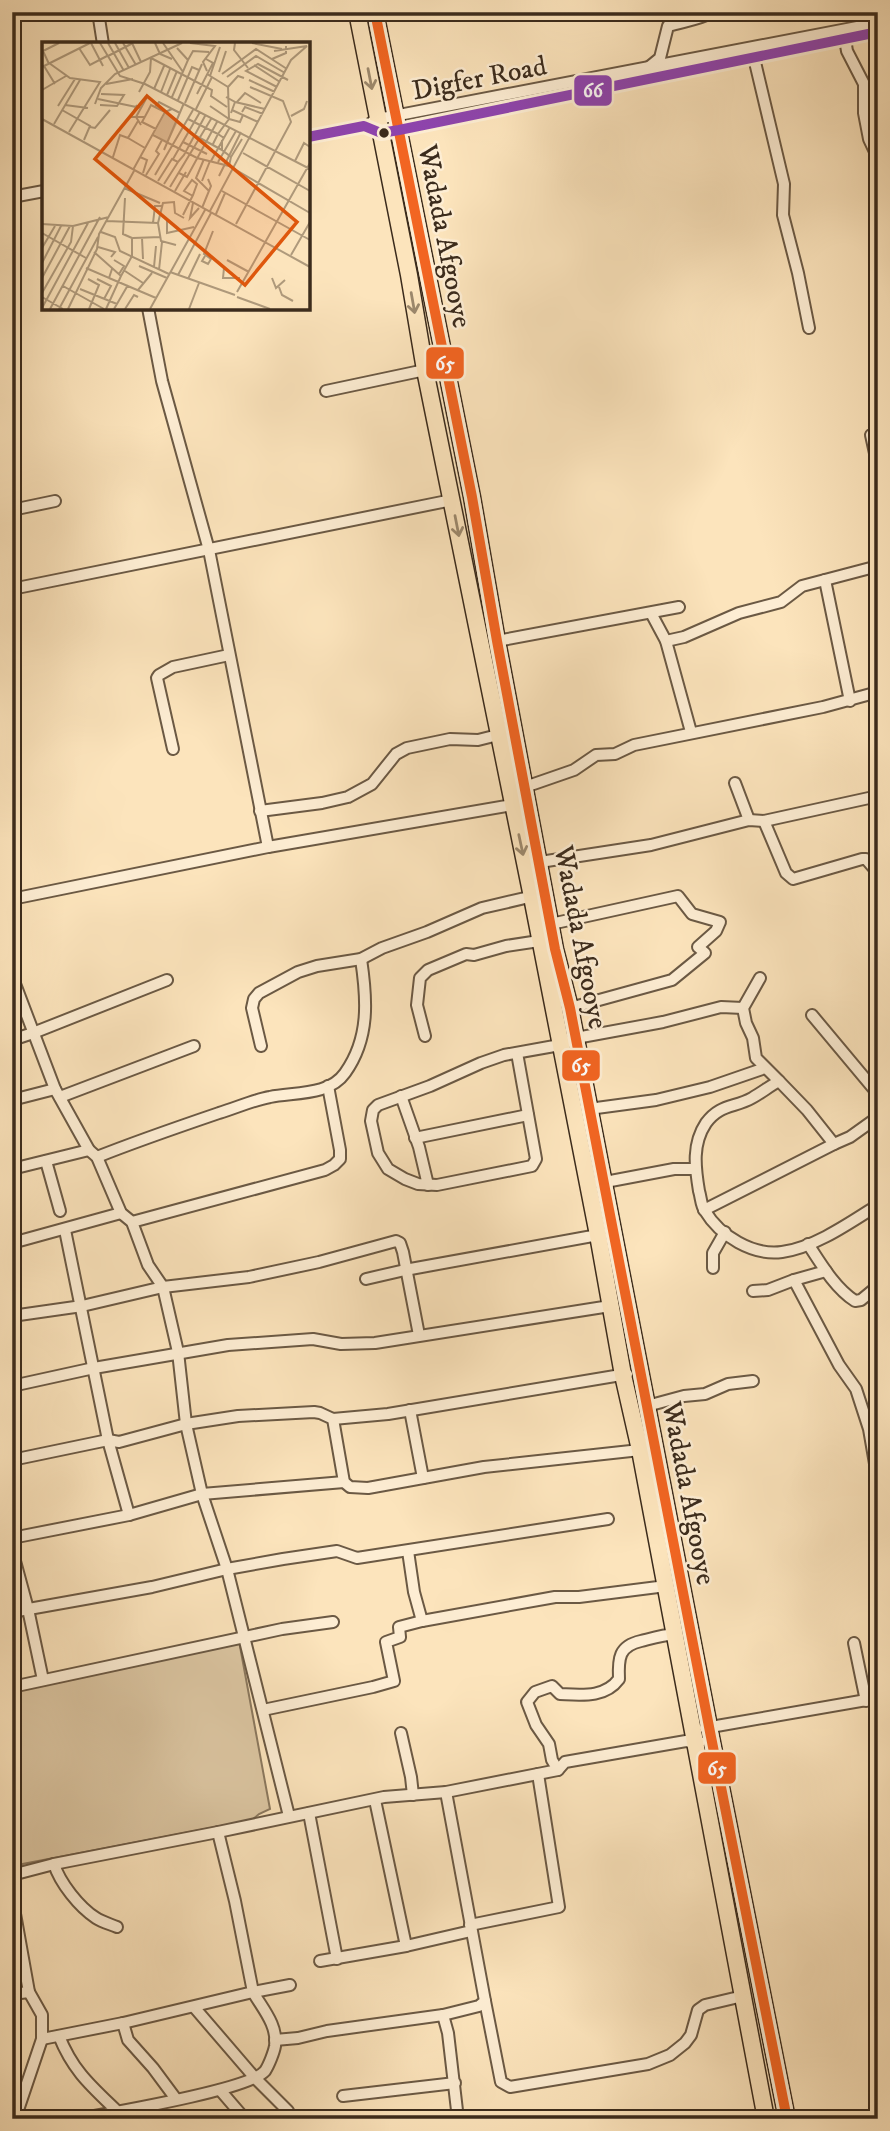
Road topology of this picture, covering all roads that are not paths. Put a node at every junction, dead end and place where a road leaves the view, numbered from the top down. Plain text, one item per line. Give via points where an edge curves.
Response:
1 (98, 12) edge
2 (357, 12) edge
3 (375, 12) edge
4 (713, 12) edge
5 (878, 23) edge
6 (878, 32) edge
7 (845, 38) junction
8 (103, 42) edge
9 (754, 58) junction
10 (647, 69) junction
11 (864, 84) junction
12 (878, 89) edge
13 (397, 122) junction
14 (374, 126) junction
15 (310, 137) edge
16 (878, 158) edge
17 (42, 191) edge
18 (12, 197) edge
19 (148, 310) edge
20 (809, 328) dead end
21 (425, 370) junction
22 (326, 391) dead end
23 (871, 435) dead end
24 (878, 467) edge
25 (55, 500) dead end
26 (452, 500) junction
27 (12, 510) edge
28 (209, 550) junction
29 (878, 566) edge
30 (825, 580) junction
31 (12, 589) edge
32 (679, 607) dead end
33 (651, 613) junction
34 (497, 641) junction
35 (666, 641) junction
36 (229, 655) junction
37 (878, 692) edge
38 (850, 701) junction
39 (691, 732) junction
40 (498, 735) junction
41 (173, 749) dead end
42 (735, 783) dead end
43 (878, 796) edge
44 (519, 797) junction
45 (260, 811) junction
46 (749, 820) junction
47 (764, 821) junction
48 (268, 847) junction
49 (540, 862) junction
50 (878, 873) edge
51 (539, 895) junction
52 (12, 899) edge
53 (551, 924) junction
54 (539, 941) junction
55 (361, 959) junction
56 (12, 976) edge
57 (760, 978) dead end
58 (167, 980) dead end
59 (570, 1008) junction
60 (743, 1008) junction
61 (812, 1015) dead end
62 (33, 1034) junction
63 (425, 1035) dead end
64 (576, 1038) junction
65 (12, 1040) edge
66 (560, 1045) junction
67 (194, 1046) dead end
68 (261, 1046) dead end
69 (517, 1053) junction
70 (765, 1068) junction
71 (779, 1081) junction
72 (328, 1086) junction
73 (57, 1093) junction
74 (878, 1094) edge
75 (401, 1096) junction
76 (12, 1100) edge
77 (589, 1109) junction
78 (528, 1115) junction
79 (878, 1117) edge
80 (415, 1138) junction
81 (834, 1144) junction
82 (93, 1154) junction
83 (46, 1161) junction
84 (12, 1169) edge
85 (695, 1169) junction
86 (603, 1181) junction
87 (428, 1185) junction
88 (587, 1188) junction
89 (878, 1205) edge
90 (60, 1210) dead end
91 (704, 1210) junction
92 (121, 1213) junction
93 (132, 1222) junction
94 (65, 1230) junction
95 (725, 1232) junction
96 (598, 1235) junction
97 (12, 1242) edge
98 (808, 1244) junction
99 (713, 1268) dead end
100 (405, 1270) junction
101 (826, 1271) junction
102 (366, 1279) dead end
103 (794, 1280) junction
104 (878, 1286) edge
105 (163, 1287) junction
106 (753, 1291) dead end
107 (82, 1306) junction
108 (610, 1306) junction
109 (12, 1316) edge
110 (419, 1335) junction
111 (178, 1352) junction
112 (94, 1368) junction
113 (640, 1370) junction
114 (623, 1375) junction
115 (752, 1381) dead end
116 (12, 1386) edge
117 (647, 1406) junction
118 (410, 1410) junction
119 (333, 1419) junction
120 (186, 1424) junction
121 (108, 1440) junction
122 (647, 1446) junction
123 (12, 1460) edge
124 (423, 1478) junction
125 (878, 1481) edge
126 (344, 1482) junction
127 (202, 1494) junction
128 (129, 1515) junction
129 (608, 1519) dead end
130 (12, 1538) edge
131 (12, 1550) edge
132 (408, 1551) junction
133 (227, 1569) junction
134 (666, 1586) junction
135 (28, 1609) junction
136 (12, 1612) edge
137 (422, 1621) junction
138 (332, 1622) dead end
139 (675, 1634) junction
140 (244, 1636) junction
141 (854, 1643) dead end
142 (43, 1680) junction
143 (12, 1687) edge
144 (878, 1698) edge
145 (866, 1701) junction
146 (263, 1710) junction
147 (401, 1733) dead end
148 (702, 1735) junction
149 (558, 1770) junction
150 (538, 1774) junction
151 (446, 1792) junction
152 (413, 1795) junction
153 (375, 1800) junction
154 (309, 1813) junction
155 (289, 1816) junction
156 (218, 1832) junction
157 (54, 1864) junction
158 (12, 1875) edge
159 (12, 1897) edge
160 (117, 1927) dead end
161 (470, 1928) junction
162 (406, 1946) junction
163 (337, 1959) junction
164 (320, 1961) dead end
165 (290, 1985) dead end
166 (253, 1992) junction
167 (29, 1993) junction
168 (12, 1994) edge
169 (743, 1996) junction
170 (485, 2001) junction
171 (194, 2007) junction
172 (443, 2015) junction
173 (122, 2023) junction
174 (59, 2036) junction
175 (42, 2039) junction
176 (275, 2040) junction
177 (255, 2078) junction
178 (455, 2083) junction
179 (219, 2090) junction
180 (343, 2096) dead end
181 (176, 2099) junction
182 (138, 2106) junction
183 (117, 2111) junction
184 (15, 2119) edge
185 (77, 2119) edge
186 (140, 2119) edge
187 (245, 2119) edge
188 (291, 2119) edge
189 (458, 2119) edge
190 (766, 2119) edge
191 (787, 2119) edge

1 - 8 street
2 -> 14 highway, Wadada Afgooye
3 - 13 highway, Wadada Afgooye
4 - 10 street via 668,26 660,58
5 - 10 street, Digfer Road
6 - 7 street, Digfer Road
7 - 9 street, Digfer Road
7 - 11 street
9 - 13 street, Digfer Road
9 - 20 street via 784,184 783,215
10 - 13 street, Digfer Road
11 - 12 street
11 - 16 street via 864,113
13 - 14 street, Digfer Road
13 - 34 highway, Wadada Afgooye
14 - 15 street, Digfer Road
14 -> 21 highway, Wadada Afgooye
17 - 18 street
19 - 28 street via 162,381
21 - 22 street
21 - 26 highway, Wadada Afgooye
23 - 24 street
25 - 27 street
26 - 28 street
26 -> 40 highway, Wadada Afgooye
28 - 31 street
28 - 36 street
29 - 30 street
30 - 35 street via 802,586 781,602
30 - 38 street
32 - 33 street
33 - 34 street
33 - 35 street
34 - 44 highway, Wadada Afgooye
35 - 39 street
36 - 41 street via 173,667 157,678
36 - 45 street
37 - 38 street
38 - 39 street
39 - 44 street via 596,755
40 - 44 highway, Wadada Afgooye
40 - 45 street via 407,748 396,754 366,789 348,797
42 - 46 street
43 - 47 street
44 - 48 street
44 - 49 highway, Wadada Afgooye
44 -> 51 highway, Wadada Afgooye
45 - 48 street
46 - 47 street
46 - 49 street via 651,845
47 - 50 street via 786,873 793,879 862,859
48 - 52 street
49 - 51 highway, Wadada Afgooye
51 - 53 highway, Wadada Afgooye
51 - 54 highway, Wadada Afgooye
51 - 55 street via 482,908
53 - 59 highway, Wadada Afgooye
53 - 59 street via 678,896 692,914 720,922 698,947 705,953 672,980
54 - 63 street via 466,954 428,971 420,978 417,1004
54 - 66 highway, Wadada Afgooye
55 - 68 street via 317,965 259,993 252,1008
55 - 72 street via 365,1032 345,1074
56 - 62 street
57 - 60 street
58 - 62 street
59 - 64 highway, Wadada Afgooye
60 - 64 street via 721,1007 663,1023
60 - 70 street via 756,1058
61 - 74 street
62 - 65 street
62 - 73 street
64 - 66 street
64 - 77 highway, Wadada Afgooye
66 - 69 street
66 - 88 highway, Wadada Afgooye
67 - 73 street
69 - 75 street
69 - 78 street
70 - 71 street
70 - 77 street via 656,1100
71 - 81 street
71 - 85 street via 750,1099 720,1109 696,1145
72 - 82 street via 267,1097
72 - 93 street via 340,1150 334,1166
73 - 76 street
73 - 82 street
75 - 80 street
75 - 87 street via 373,1110 377,1153 388,1169
77 - 86 highway, Wadada Afgooye
78 - 80 street
78 - 87 street via 536,1159 532,1166
79 - 81 street
80 - 87 street
81 - 91 street
82 - 83 street
82 - 92 street
83 - 84 street
83 - 90 street
85 - 86 street
85 - 91 street
86 - 88 street
86 - 113 highway, Wadada Afgooye
88 - 96 highway, Wadada Afgooye
89 - 98 street
91 - 95 street
92 - 93 street
92 - 94 street
93 - 105 street via 148,1265
94 - 97 street
94 - 107 street
95 - 98 street via 758,1251 781,1252
95 - 99 street via 713,1253
96 - 100 street
96 - 108 highway, Wadada Afgooye
98 - 101 street
100 - 102 street
100 - 105 street via 396,1241 249,1277
100 - 110 street
101 - 103 street
101 - 104 street via 855,1301
103 - 106 street
103 - 125 street via 856,1389
105 - 107 street
105 - 111 street
107 - 109 street
107 - 112 street
108 - 110 street
108 - 114 highway, Wadada Afgooye
110 - 111 street via 355,1344 313,1339
111 - 112 street
111 - 120 street
112 - 116 street
112 - 121 street
113 - 114 street
113 - 117 highway, Wadada Afgooye
114 - 118 street
114 - 122 highway, Wadada Afgooye
115 - 117 street
117 - 122 highway, Wadada Afgooye
118 - 119 street
118 - 124 street
119 - 120 street via 314,1412
119 - 126 street
120 - 121 street
120 - 127 street
121 - 123 street
121 - 128 street
122 - 124 street
122 - 134 highway, Wadada Afgooye
122 - 148 highway, Wadada Afgooye
124 - 126 street via 368,1488
126 - 127 street
127 - 128 street
127 - 133 street
128 - 130 street
129 - 132 street
131 - 135 street
132 - 133 street via 357,1558 337,1551
132 - 137 street
133 - 135 street
133 - 140 street
134 - 137 street via 555,1597
134 - 139 highway, Wadada Afgooye
135 - 136 street
135 - 142 street
137 - 146 street via 399,1627 400,1637 386,1642 394,1681
138 - 140 street
139 - 148 highway, Wadada Afgooye
139 - 149 street via 629,1643 621,1653 619,1679 613,1687 592,1695 560,1694 552,1686 535,1692 527,1702
140 - 142 street
140 - 146 street
141 - 145 street
142 - 143 street
144 - 145 street
145 - 148 street
146 - 155 street
147 - 152 street
148 - 149 street via 565,1762
148 - 169 highway, Wadada Afgooye
148 - 191 highway, Wadada Afgooye
149 - 150 street
150 - 151 street
150 - 161 street via 559,1907
151 - 152 street
151 - 161 street
152 - 153 street
153 - 154 street
153 - 162 street
154 - 155 street
154 - 163 street
155 - 156 street
156 - 157 street
156 - 166 street
157 - 158 street
157 - 160 street via 62,1884 84,1908
159 - 167 street
161 - 162 street
161 - 170 street
162 - 163 street
163 - 164 street
165 - 166 street
166 - 171 street
166 - 176 street via 274,2026
167 - 168 street
167 - 175 street via 42,2015
169 - 170 street via 698,2010 685,2043 648,2064 510,2087 501,2082
169 - 190 highway, Wadada Afgooye
170 - 172 street
171 - 173 street
171 - 177 street
172 - 176 street
172 - 178 street
173 - 174 street
173 - 181 street via 128,2040
174 - 175 street
174 - 183 street via 78,2072
175 - 184 street
176 - 177 street via 265,2070
177 - 179 street
177 - 188 street
178 - 180 street
178 - 189 street
179 - 181 street
179 - 187 street
181 - 182 street
182 - 183 street
182 - 186 street
183 - 185 street

